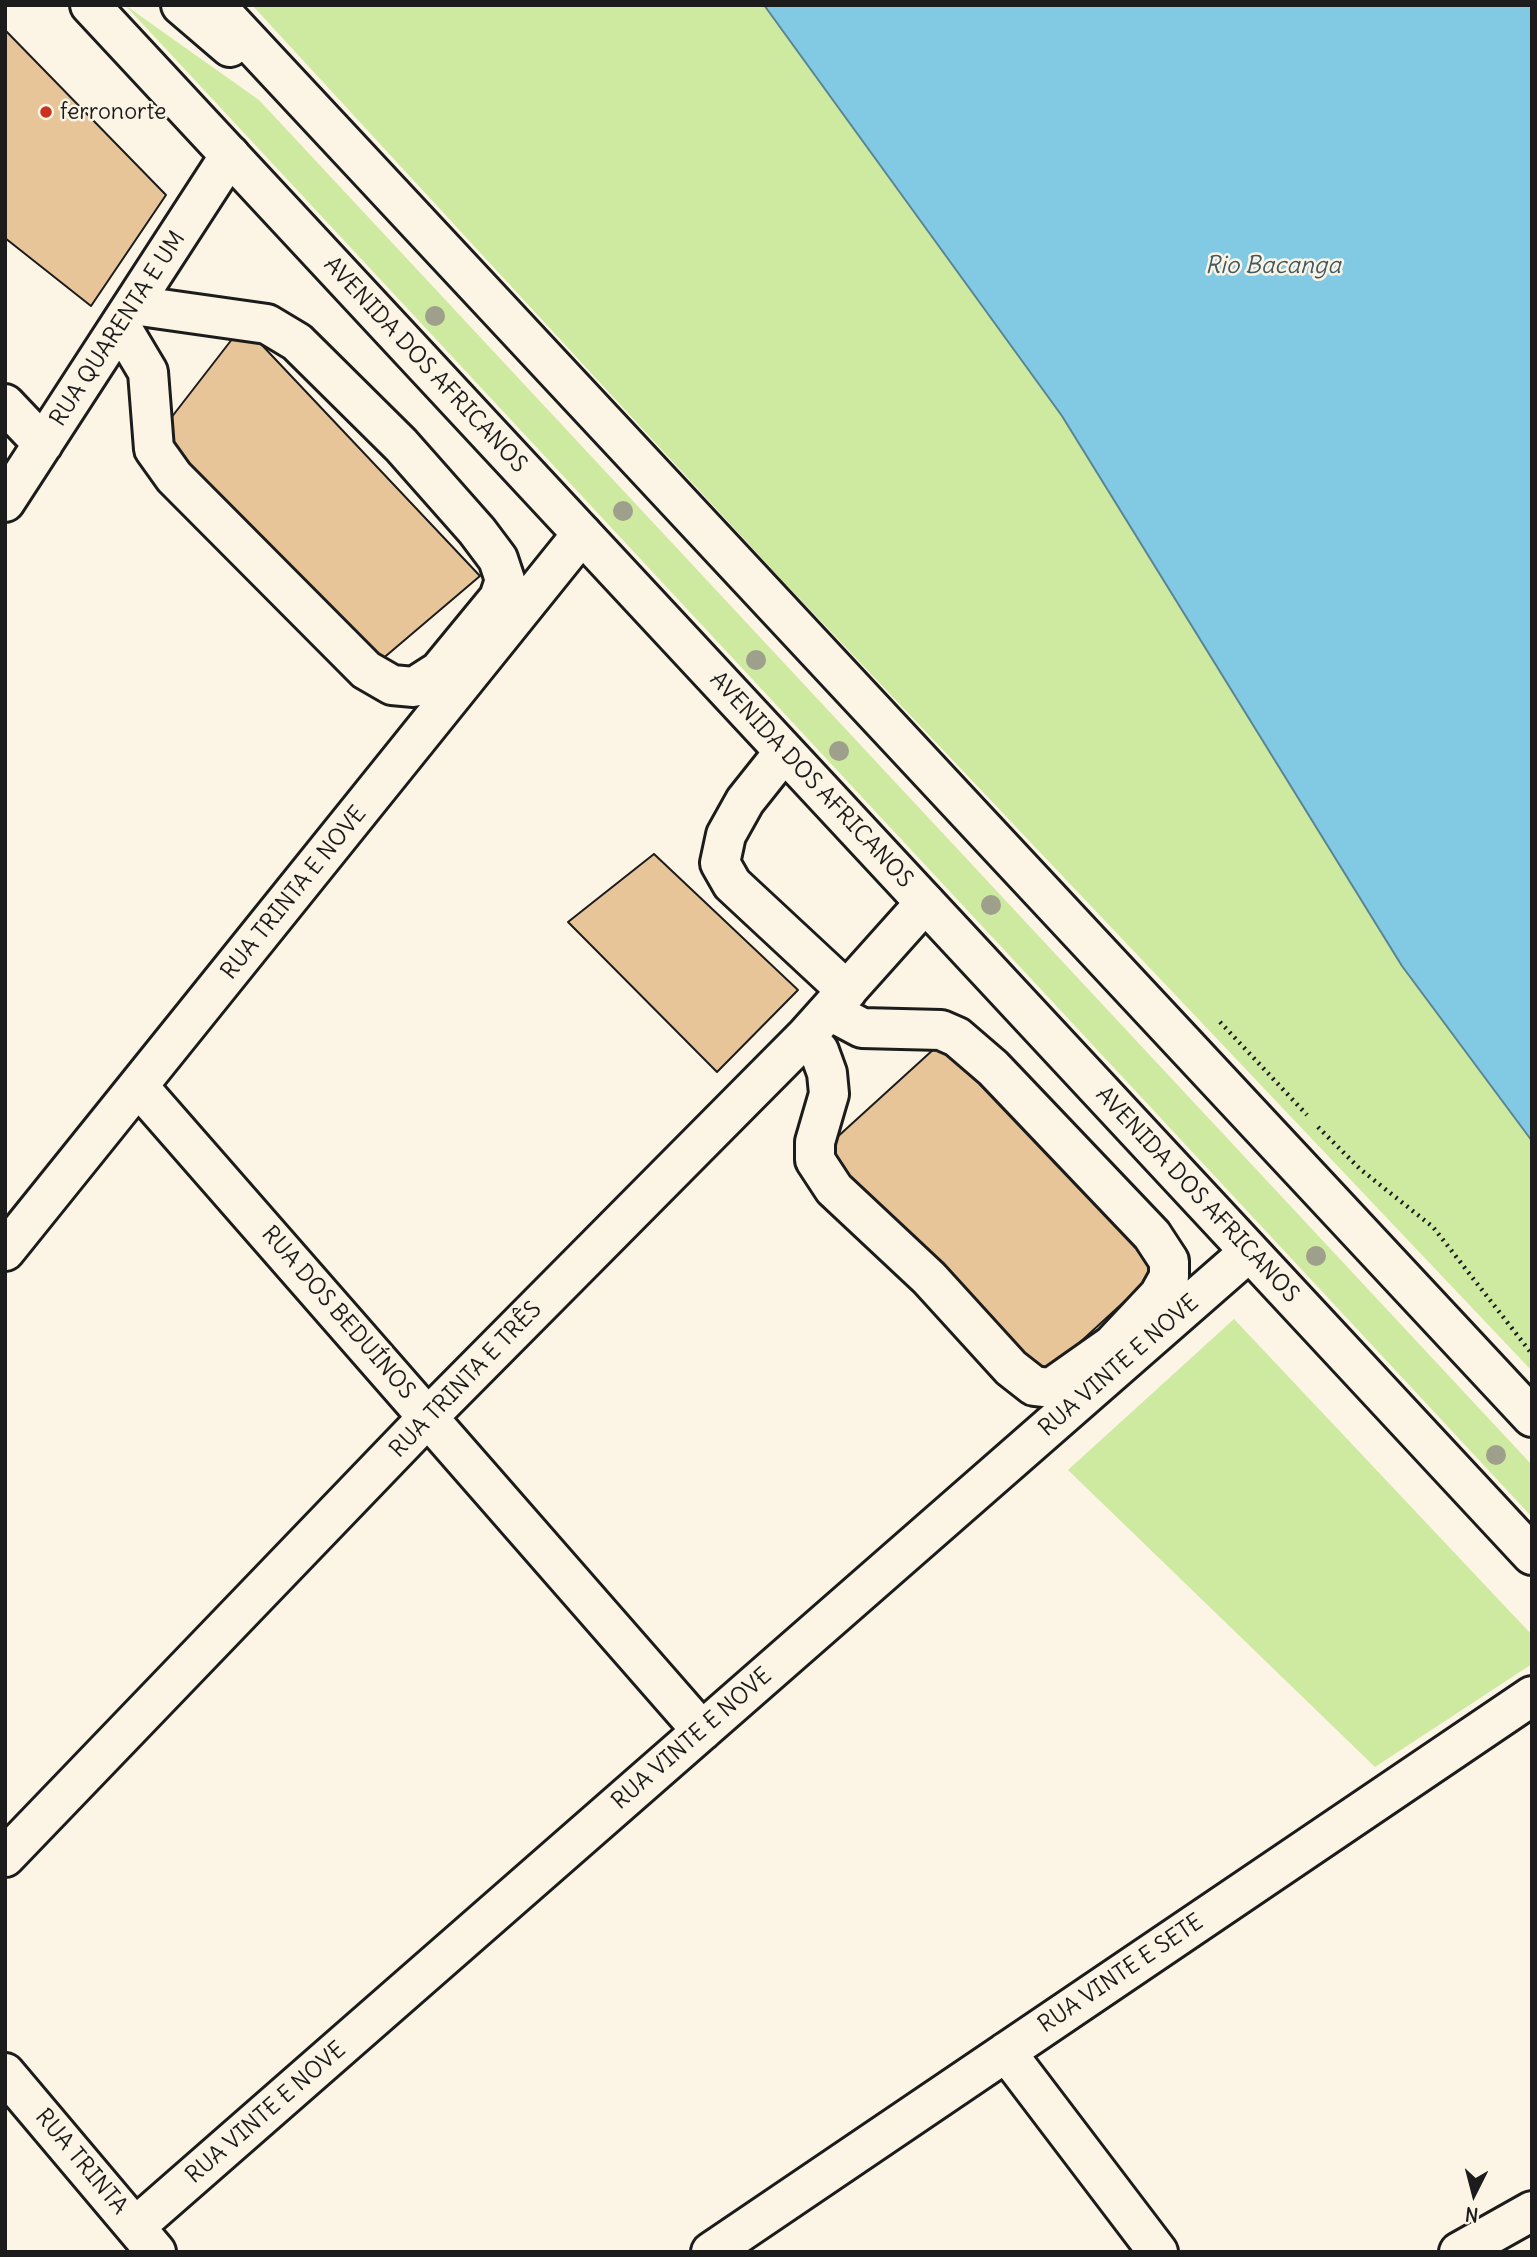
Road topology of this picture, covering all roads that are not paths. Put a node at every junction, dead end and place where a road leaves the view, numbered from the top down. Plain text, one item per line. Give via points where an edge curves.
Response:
1 (90, 5) edge
2 (181, 5) edge
3 (215, 5) edge
4 (348, 148) junction
5 (230, 155) junction
6 (127, 315) junction
7 (5, 404) edge
8 (43, 444) junction
9 (5, 502) edge
10 (582, 534) junction
11 (784, 751) junction
12 (925, 903) junction
13 (828, 1012) junction
14 (138, 1086) junction
15 (5, 1251) edge
16 (1249, 1251) junction
17 (429, 1416) junction
18 (1532, 1417) edge
19 (1532, 1555) edge
20 (1532, 1696) edge
21 (702, 1731) junction
22 (5, 1857) edge
23 (1006, 2052) junction
24 (5, 2073) edge
25 (1532, 2211) edge
26 (146, 2239) edge
27 (711, 2252) edge
28 (1158, 2252) edge
29 (1459, 2252) edge

1 - 5 street, AVENIDA DOS AFRICANOS
2 - 4 street
3 - 4 street
4 - 18 street
5 - 6 street, RUA QUARENTA E UM
5 - 10 street, AVENIDA DOS AFRICANOS
6 - 6 street via 148,372 154,449 174,477 366,670 392,685 414,687 439,671 499,598 505,580 498,559 477,531 401,445 297,342 267,324
6 - 8 street, RUA QUARENTA E UM
7 - 8 street
8 - 9 street, RUA QUARENTA E UM
10 - 11 street, AVENIDA DOS AFRICANOS
10 - 14 street, RUA TRINTA E NOVE
11 - 12 street, AVENIDA DOS AFRICANOS
11 - 13 street via 738,812 726,835 720,863
12 - 13 street, RUA TRINTA E TRÊS
12 - 16 street, AVENIDA DOS AFRICANOS
13 - 13 street via 819,1051 829,1094 815,1142 815,1160 834,1189 1034,1386 1051,1388 1112,1345 1159,1295 1169,1276 1169,1261 1152,1235 993,1068 957,1037 941,1030 862,1028
13 - 17 street, RUA TRINTA E TRÊS
14 - 15 street, RUA TRINTA E NOVE
14 - 17 street, RUA DOS BEDUÍNOS
16 - 19 street, AVENIDA DOS AFRICANOS
16 - 21 street, RUA VINTE E NOVE
17 - 21 street, RUA DOS BEDUÍNOS
17 - 22 street, RUA TRINTA E TRÊS
20 - 23 street, RUA VINTE E SETE
21 - 26 street, RUA VINTE E NOVE
23 - 27 street, RUA VINTE E SETE
23 - 28 street
24 - 26 street, RUA TRINTA
25 - 29 street

